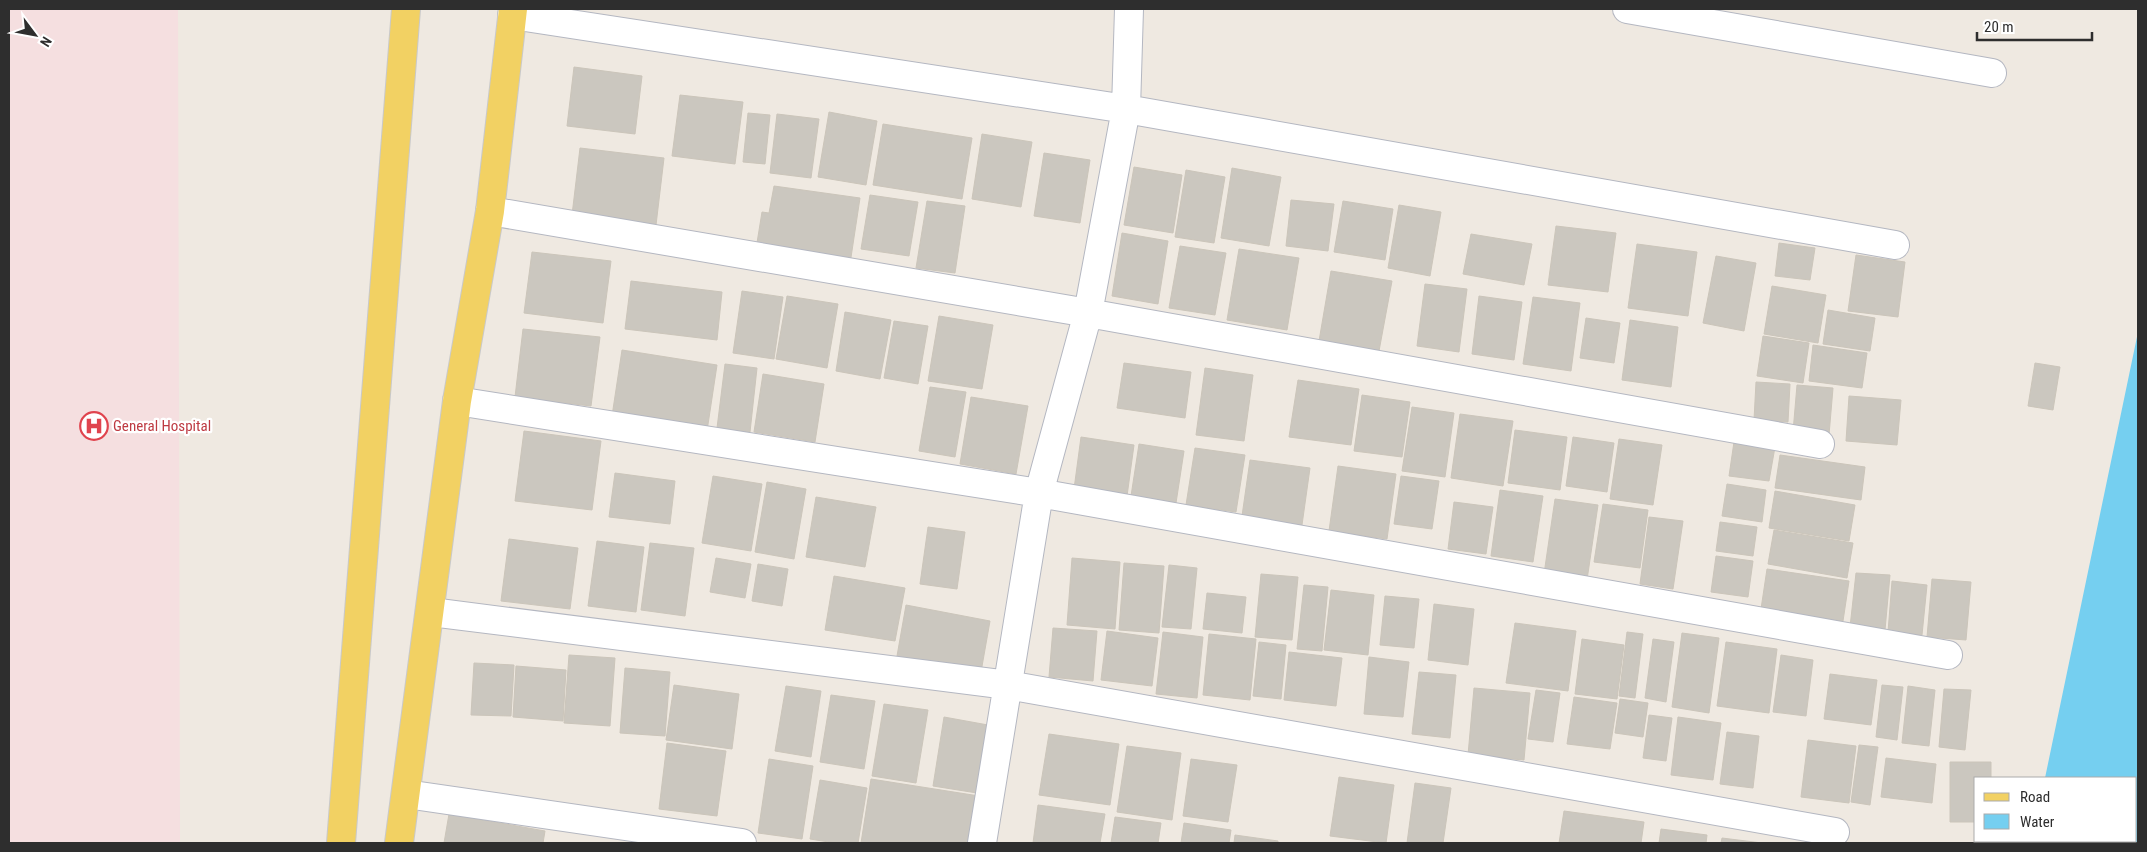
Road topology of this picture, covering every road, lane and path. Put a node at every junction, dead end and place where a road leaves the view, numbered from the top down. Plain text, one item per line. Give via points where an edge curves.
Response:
1 (406, 9) edge
2 (1129, 9) edge
3 (1627, 9) edge
4 (512, 12) edge
5 (1992, 73) dead end
6 (1126, 110) junction
7 (490, 211) junction
8 (1895, 245) dead end
9 (1088, 313) junction
10 (458, 401) junction
11 (1820, 444) dead end
12 (1039, 493) junction
13 (431, 612) junction
14 (1948, 655) dead end
15 (1008, 685) junction
16 (406, 794) junction
17 (1835, 832) dead end
18 (341, 843) edge
19 (398, 843) edge
20 (742, 843) edge
21 (982, 843) edge

1 - 18 main road
2 - 6 street
3 - 5 street
4 - 6 street
4 - 7 main road
6 - 8 street
6 - 9 street
7 - 9 street
7 - 10 main road
9 - 11 street
9 - 12 street
10 - 12 street
10 - 13 main road
12 - 14 street
12 - 15 street
13 - 15 street
13 - 16 main road
15 - 17 street
15 - 21 street
16 - 19 main road
16 - 20 street

